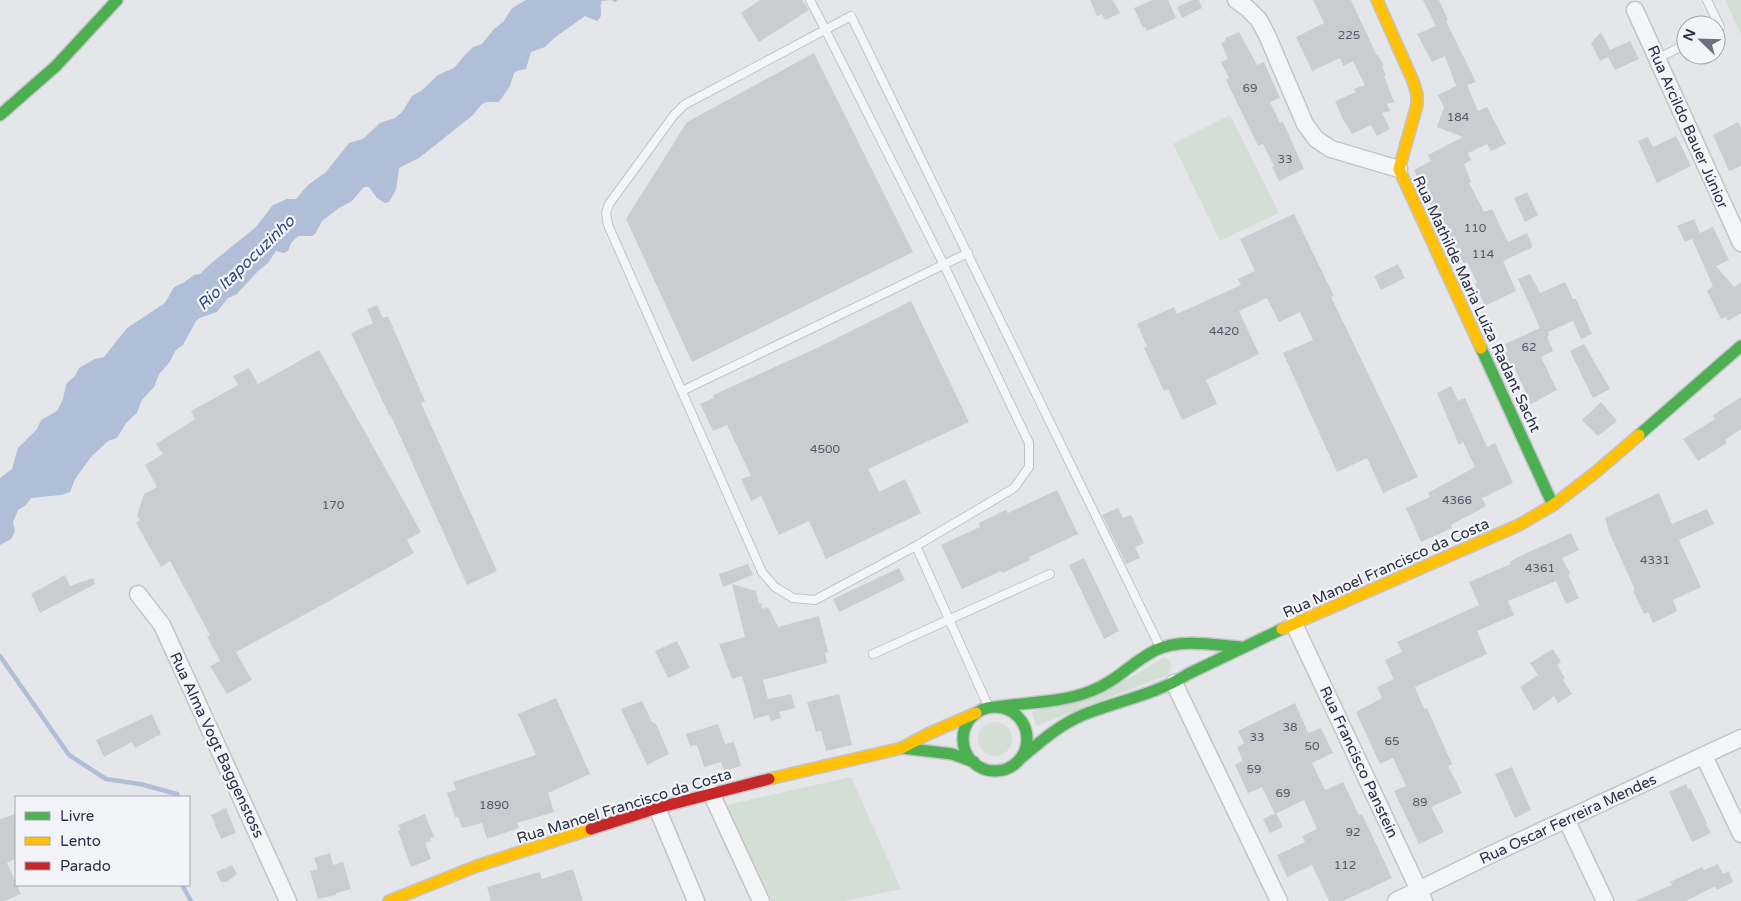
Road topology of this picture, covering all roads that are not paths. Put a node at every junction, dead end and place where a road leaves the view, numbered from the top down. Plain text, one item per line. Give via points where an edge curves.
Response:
1 (116, 0) edge
2 (810, 0) edge
3 (1236, 0) edge
4 (1377, 0) edge
5 (1707, 0) edge
6 (1635, 10) dead end
7 (1714, 15) edge
8 (825, 29) junction
9 (1676, 49) edge
10 (1657, 58) junction
11 (0, 115) edge
12 (1398, 169) junction
13 (1741, 243) edge
14 (968, 253) junction
15 (944, 265) junction
16 (1741, 346) edge
17 (682, 391) junction
18 (1553, 505) junction
19 (916, 546) junction
20 (1050, 574) dead end
21 (138, 594) dead end
22 (950, 620) junction
23 (1294, 624) junction
24 (1180, 645) junction
25 (1244, 647) junction
26 (1160, 648) junction
27 (873, 654) dead end
28 (1188, 674) junction
29 (1174, 683) junction
30 (992, 707) junction
31 (976, 713) junction
32 (1741, 738) edge
33 (902, 748) junction
34 (1704, 756) junction
35 (1020, 759) junction
36 (974, 762) junction
37 (711, 793) junction
38 (657, 808) junction
39 (1566, 819) junction
40 (1741, 834) edge
41 (1422, 895) edge
42 (288, 901) edge
43 (389, 901) edge
44 (696, 901) edge
45 (761, 901) edge
46 (1279, 901) edge
47 (1396, 901) edge
48 (1605, 901) edge

1 - 11 main road via 56,66
2 - 8 lane
3 - 12 street via 1263,28 1305,124 1316,139 1331,150
4 - 12 main road, Rua Mathilde Maria Luíza Radant Sacht via 1417,94 1415,114
5 - 7 lane
6 - 10 street, Rua Arcildo Bauer Júnior
8 - 14 lane via 851,16
8 - 15 lane
8 - 17 lane via 684,105 674,114 609,204 606,213 608,225
9 - 10 lane
10 - 13 street, Rua Arcildo Bauer Júnior
12 - 18 main road, Rua Mathilde Maria Luíza Radant Sacht
14 - 15 lane
14 - 26 lane
15 - 17 lane
15 - 19 lane via 1029,443 1029,467 1014,488
16 - 18 main road, Rua Manoel Francisco da Costa
17 - 19 lane via 762,572 775,588 792,598 815,600
18 - 23 main road, Rua Manoel Francisco da Costa via 1493,538
19 - 22 lane
20 - 22 lane
21 - 42 street, Rua Alma Vogt Baggenstoss via 162,625
22 - 27 lane
22 - 30 lane
23 - 25 main road, Rua Manoel Francisco da Costa
23 - 41 street, Rua Francisco Panstein
24 - 25 main road, Rua Manoel Francisco da Costa
24 - 26 main road, Rua Manoel Francisco da Costa
24 - 28 main road via 1189,658
25 - 28 main road
26 - 30 main road, Rua Manoel Francisco da Costa via 1091,691
28 - 29 main road
29 - 35 main road via 1083,715 1044,738
29 - 46 street
30 - 31 main road
30 - 35 main road via 1014,714 1026,730 1026,746
31 - 33 main road, Rua Manoel Francisco da Costa
31 - 36 main road via 964,731 966,753
32 - 34 street, Rua Oscar Ferreira Mendes
33 - 36 main road, Rua Manoel Francisco da Costa via 952,754
33 - 37 main road, Rua Manoel Francisco da Costa
34 - 39 street, Rua Oscar Ferreira Mendes
34 - 40 street
35 - 36 main road via 1004,770 982,768
37 - 38 main road, Rua Manoel Francisco da Costa
37 - 45 street
38 - 43 main road, Rua Manoel Francisco da Costa via 470,869
38 - 44 street
39 - 41 street, Rua Oscar Ferreira Mendes
39 - 48 street
41 - 47 street, Rua Oscar Ferreira Mendes

